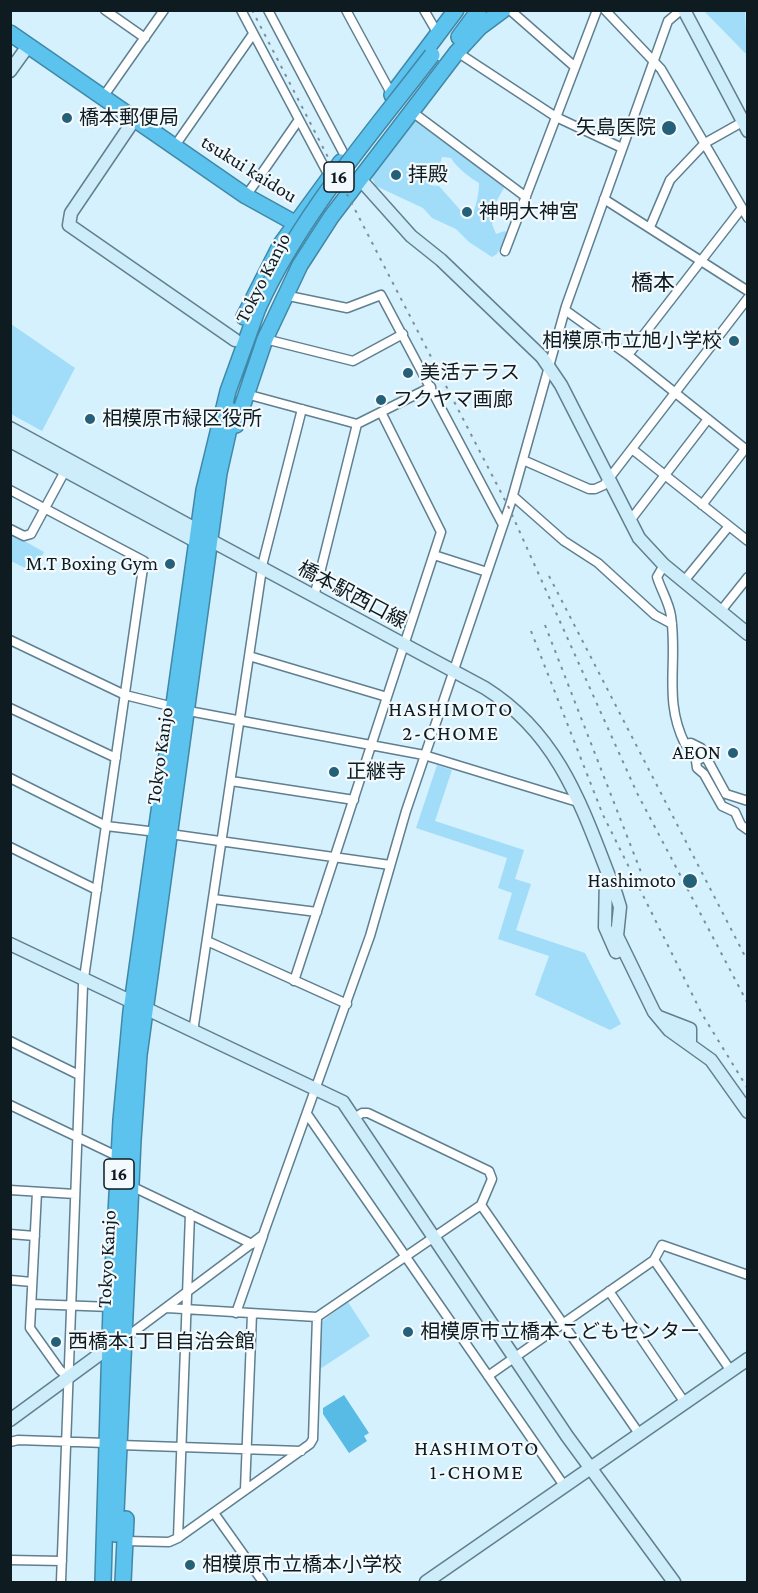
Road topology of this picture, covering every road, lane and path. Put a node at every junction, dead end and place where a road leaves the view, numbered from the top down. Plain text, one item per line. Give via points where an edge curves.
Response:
1 (105, 10) edge
2 (164, 10) edge
3 (241, 10) edge
4 (268, 10) edge
5 (346, 10) edge
6 (424, 10) edge
7 (456, 10) edge
8 (465, 10) edge
9 (479, 10) edge
10 (503, 10) edge
11 (510, 10) edge
12 (597, 10) edge
13 (605, 10) edge
14 (682, 10) edge
15 (10, 33) edge
16 (253, 34) junction
17 (438, 34) junction
18 (145, 38) junction
19 (28, 46) junction
20 (457, 51) junction
21 (436, 58) junction
22 (655, 60) junction
23 (575, 67) junction
24 (10, 71) edge
25 (392, 95) junction
26 (102, 97) junction
27 (411, 111) junction
28 (556, 117) junction
29 (134, 120) junction
30 (298, 121) junction
31 (746, 124) edge
32 (362, 134) junction
33 (705, 143) junction
34 (174, 147) junction
35 (382, 148) junction
36 (622, 148) junction
37 (345, 156) junction
38 (329, 176) junction
39 (360, 179) junction
40 (246, 196) junction
41 (526, 197) junction
42 (604, 199) junction
43 (742, 208) junction
44 (747, 218) edge
45 (295, 223) junction
46 (650, 227) junction
47 (318, 237) junction
48 (505, 251) dead end
49 (702, 260) junction
50 (747, 291) edge
51 (284, 295) junction
52 (747, 298) edge
53 (262, 309) junction
54 (565, 310) junction
55 (403, 334) junction
56 (265, 339) junction
57 (235, 340) junction
58 (628, 355) junction
59 (549, 366) junction
60 (431, 387) junction
61 (675, 393) junction
62 (246, 394) junction
63 (302, 409) junction
64 (381, 412) junction
65 (708, 419) junction
66 (357, 424) junction
67 (10, 428) edge
68 (227, 440) junction
69 (10, 441) edge
70 (632, 449) junction
71 (746, 450) edge
72 (210, 458) junction
73 (523, 460) junction
74 (65, 471) junction
75 (665, 475) junction
76 (608, 481) junction
77 (10, 490) edge
78 (513, 496) junction
79 (702, 505) junction
80 (45, 508) junction
81 (629, 522) junction
82 (503, 525) junction
83 (729, 526) junction
84 (10, 529) edge
85 (202, 537) junction
86 (747, 541) edge
87 (434, 555) junction
88 (664, 565) junction
89 (262, 569) junction
90 (487, 572) junction
91 (747, 577) edge
92 (684, 581) junction
93 (314, 597) junction
94 (720, 612) junction
95 (672, 624) junction
96 (747, 634) edge
97 (10, 640) edge
98 (404, 646) junction
99 (249, 656) junction
100 (453, 671) junction
101 (124, 695) junction
102 (387, 698) junction
103 (10, 708) edge
104 (182, 709) junction
105 (239, 721) junction
106 (371, 746) junction
107 (424, 755) junction
108 (706, 756) junction
109 (116, 758) junction
110 (10, 778) edge
111 (231, 781) junction
112 (354, 800) junction
113 (581, 803) junction
114 (747, 803) edge
115 (735, 812) junction
116 (106, 826) junction
117 (747, 830) edge
118 (163, 833) junction
119 (221, 840) junction
120 (10, 847) edge
121 (335, 855) junction
122 (604, 861) junction
123 (390, 864) junction
124 (97, 890) junction
125 (213, 899) junction
126 (620, 907) junction
127 (317, 912) junction
128 (604, 918) junction
129 (207, 941) junction
130 (10, 944) edge
131 (83, 980) junction
132 (294, 981) junction
133 (347, 1004) junction
134 (138, 1007) junction
135 (193, 1032) junction
136 (10, 1041) edge
137 (690, 1044) junction
138 (79, 1075) junction
139 (317, 1088) junction
140 (10, 1105) edge
141 (747, 1112) edge
142 (307, 1114) junction
143 (353, 1119) junction
144 (78, 1136) junction
145 (119, 1157) junction
146 (131, 1186) junction
147 (10, 1190) edge
148 (37, 1192) junction
149 (75, 1194) junction
150 (481, 1205) junction
151 (190, 1214) junction
152 (10, 1234) edge
153 (263, 1235) junction
154 (35, 1236) junction
155 (433, 1238) junction
156 (252, 1244) junction
157 (405, 1257) junction
158 (654, 1260) junction
159 (747, 1275) edge
160 (10, 1280) edge
161 (32, 1282) junction
162 (609, 1291) junction
163 (186, 1294) junction
164 (32, 1304) junction
165 (70, 1306) junction
166 (111, 1307) junction
167 (167, 1308) junction
168 (185, 1309) junction
169 (236, 1313) junction
170 (252, 1314) junction
171 (317, 1317) junction
172 (563, 1323) junction
173 (124, 1339) junction
174 (110, 1346) junction
175 (515, 1357) junction
176 (747, 1359) edge
177 (731, 1371) junction
178 (488, 1376) junction
179 (68, 1377) junction
180 (686, 1403) junction
181 (13, 1413) edge
182 (640, 1435) junction
183 (10, 1442) edge
184 (66, 1442) junction
185 (113, 1444) junction
186 (180, 1446) junction
187 (247, 1448) junction
188 (301, 1451) junction
189 (105, 1469) junction
190 (590, 1470) junction
191 (565, 1487) junction
192 (245, 1490) junction
193 (214, 1513) junction
194 (178, 1538) junction
195 (125, 1541) junction
196 (10, 1560) edge
197 (62, 1561) junction
198 (61, 1582) edge
199 (95, 1582) edge
200 (103, 1582) edge
201 (113, 1582) edge
202 (123, 1582) edge
203 (263, 1582) edge
204 (427, 1582) edge
205 (674, 1582) edge

1 - 18 street
2 - 18 street
3 - 16 street
4 - 37 street
5 - 25 street
6 - 17 street
7 - 17 highway, 16
8 - 21 highway, Tokyo Kanjo / 16
9 - 21 highway, Tokyo Kanjo / 16
10 - 20 highway, 16
11 - 23 street
12 - 23 street
13 - 22 street
14 - 22 street via 668,21
14 - 31 street
15 - 19 highway, tsukui kaidou
16 - 30 street
16 - 34 street
17 - 25 highway, 16
18 - 26 street
19 - 24 street
19 - 26 highway, tsukui kaidou
20 - 27 highway, 16
20 - 28 street
21 - 53 highway, Tokyo Kanjo / 16, bridge via 306,222 282,259
22 - 33 street
22 - 36 street
23 - 28 street
25 - 32 highway, 16
26 - 29 highway, tsukui kaidou
27 - 35 highway, 16
27 - 41 street
28 - 36 street
28 - 41 street
29 - 34 highway, tsukui kaidou
29 - 57 street via 71,213 69,225
30 - 38 street
30 - 40 street
31 - 33 street
32 - 35 highway via 368,133
32 - 37 highway, 16
33 - 43 street
33 - 46 street via 669,182
34 - 40 highway, tsukui kaidou
35 - 39 highway, 16
36 - 42 street
37 - 38 highway, 16
38 - 45 highway, 16
39 - 47 highway, 16
39 - 59 street via 411,236 441,260
40 - 45 highway, tsukui kaidou
41 - 48 street
42 - 46 street
42 - 54 street
43 - 44 street
43 - 49 street
45 - 47 highway, tsukui kaidou
45 - 57 highway, 16 via 269,266
46 - 49 street
47 - 51 highway, 16
49 - 50 street
49 - 58 street
51 - 55 street via 347,308 381,295
51 - 56 highway, 16
52 - 61 street
53 - 68 highway, Tokyo Kanjo / 16
53 - 72 highway, Tokyo Kanjo / 16 via 232,376
54 - 58 street
54 - 59 street
55 - 56 street via 353,361
55 - 60 street
56 - 62 highway, 16
57 - 72 highway, 16 via 216,403
58 - 61 street
59 - 73 street
59 - 76 street
60 - 64 street
60 - 82 street
61 - 65 street
61 - 70 street
62 - 63 street
62 - 68 highway, 16 via 234,431
63 - 66 street
63 - 89 street
64 - 66 street
64 - 87 street via 440,529
65 - 71 street
65 - 75 street
66 - 93 street
67 - 85 street via 116,484
68 - 85 highway, Tokyo Kanjo / 16
69 - 74 street, 橋本駅西口線
70 - 75 street
70 - 76 street
71 - 79 street
72 - 85 highway, Tokyo Kanjo / 16
73 - 76 street via 589,489
73 - 78 street
74 - 80 street
74 - 85 street, 橋本駅西口線
75 - 79 street
75 - 81 street
76 - 81 street
77 - 80 street
78 - 82 street
78 - 95 street via 564,542 598,563 655,615
79 - 83 street
80 - 84 street via 30,536
80 - 101 street via 144,561
81 - 88 street
82 - 90 street
83 - 86 street
83 - 92 street
85 - 89 street, 橋本駅西口線
85 - 104 highway, Tokyo Kanjo / 16
87 - 90 street
87 - 98 street
88 - 92 street
88 - 95 street via 657,577
89 - 93 street, 橋本駅西口線
89 - 99 street
90 - 100 street
91 - 94 street
92 - 94 street
93 - 98 street, 橋本駅西口線
94 - 96 street
95 - 108 street via 671,700 675,720 685,744 697,744
97 - 101 street
98 - 100 street, 橋本駅西口線
98 - 102 street
99 - 102 street
99 - 105 street
100 - 107 street
100 - 113 street, 橋本駅西口線 via 494,693 541,737
101 - 104 street
101 - 109 street
102 - 106 street
103 - 109 street
104 - 105 street
104 - 118 highway, Tokyo Kanjo / 16
105 - 106 street
105 - 111 street
106 - 107 street
106 - 112 street
107 - 113 street
107 - 123 street
108 - 114 street via 726,794
108 - 115 street via 696,761 697,768 722,806
109 - 116 street
110 - 116 street
111 - 112 street
111 - 119 street
112 - 121 street
113 - 122 street, 橋本駅西口線
114 - 115 street
115 - 117 street
116 - 118 street
116 - 124 street
118 - 119 street
118 - 134 highway, Tokyo Kanjo / 16
119 - 121 street
119 - 125 street
120 - 124 street
121 - 123 street
121 - 127 street
122 - 126 street, 橋本駅西口線
122 - 128 street
123 - 133 street
124 - 131 street
125 - 127 street
125 - 129 street
126 - 128 street via 610,909
126 - 137 street via 617,936 656,1015
127 - 132 street
128 - 137 street via 610,941 652,1023 667,1036
129 - 132 street
129 - 135 street
130 - 131 street
131 - 134 street
131 - 138 street
132 - 133 street
133 - 139 street
134 - 135 street
134 - 145 highway, Tokyo Kanjo / 16
134 - 146 highway, Tokyo Kanjo / 16
135 - 139 street
136 - 138 street
137 - 141 street via 711,1060
138 - 144 street
139 - 142 street
139 - 143 street via 343,1102
140 - 144 street
142 - 153 street
142 - 157 street
143 - 150 street via 369,1113 491,1172
143 - 155 street
144 - 145 street
144 - 149 street
145 - 166 highway, Tokyo Kanjo / 16
146 - 151 street
146 - 173 highway, Tokyo Kanjo / 16
147 - 148 street
148 - 149 street
148 - 154 street
149 - 165 street
150 - 155 street
150 - 172 street
151 - 156 street
151 - 163 street
152 - 154 street
153 - 156 street
153 - 169 street
154 - 161 street
155 - 157 street
155 - 175 street
156 - 163 street
157 - 171 street
157 - 178 street
158 - 159 street via 664,1245
158 - 162 street
158 - 177 street
160 - 161 street
161 - 164 street
162 - 172 street
162 - 180 street
163 - 167 street
163 - 168 street
164 - 165 street
164 - 179 street via 31,1329
165 - 166 street
165 - 179 street
166 - 174 highway, Tokyo Kanjo / 16
167 - 168 street
167 - 173 street
168 - 169 street
168 - 186 street
169 - 170 street
170 - 171 street
170 - 187 street
171 - 188 street via 313,1438
172 - 175 street
172 - 182 street
173 - 174 street
173 - 185 highway, Tokyo Kanjo / 16
174 - 179 street
174 - 185 highway, Tokyo Kanjo / 16
175 - 178 street
175 - 190 street
176 - 177 street
177 - 180 street
178 - 191 street
179 - 181 street
179 - 184 street
180 - 182 street
182 - 190 street
183 - 184 street
184 - 185 street
184 - 197 street
185 - 186 street
185 - 189 highway, Tokyo Kanjo / 16
185 - 195 highway, 16 via 125,1503
185 - 201 highway, Tokyo Kanjo / 16
186 - 187 street
186 - 194 street
187 - 188 street
187 - 192 street
188 - 192 street
189 - 199 highway
189 - 200 highway, Tokyo Kanjo / 16
190 - 191 street
190 - 205 street
191 - 204 street
192 - 193 street
193 - 194 street
193 - 203 street
194 - 195 street via 169,1542
195 - 202 highway, 16
196 - 197 street
197 - 198 street

